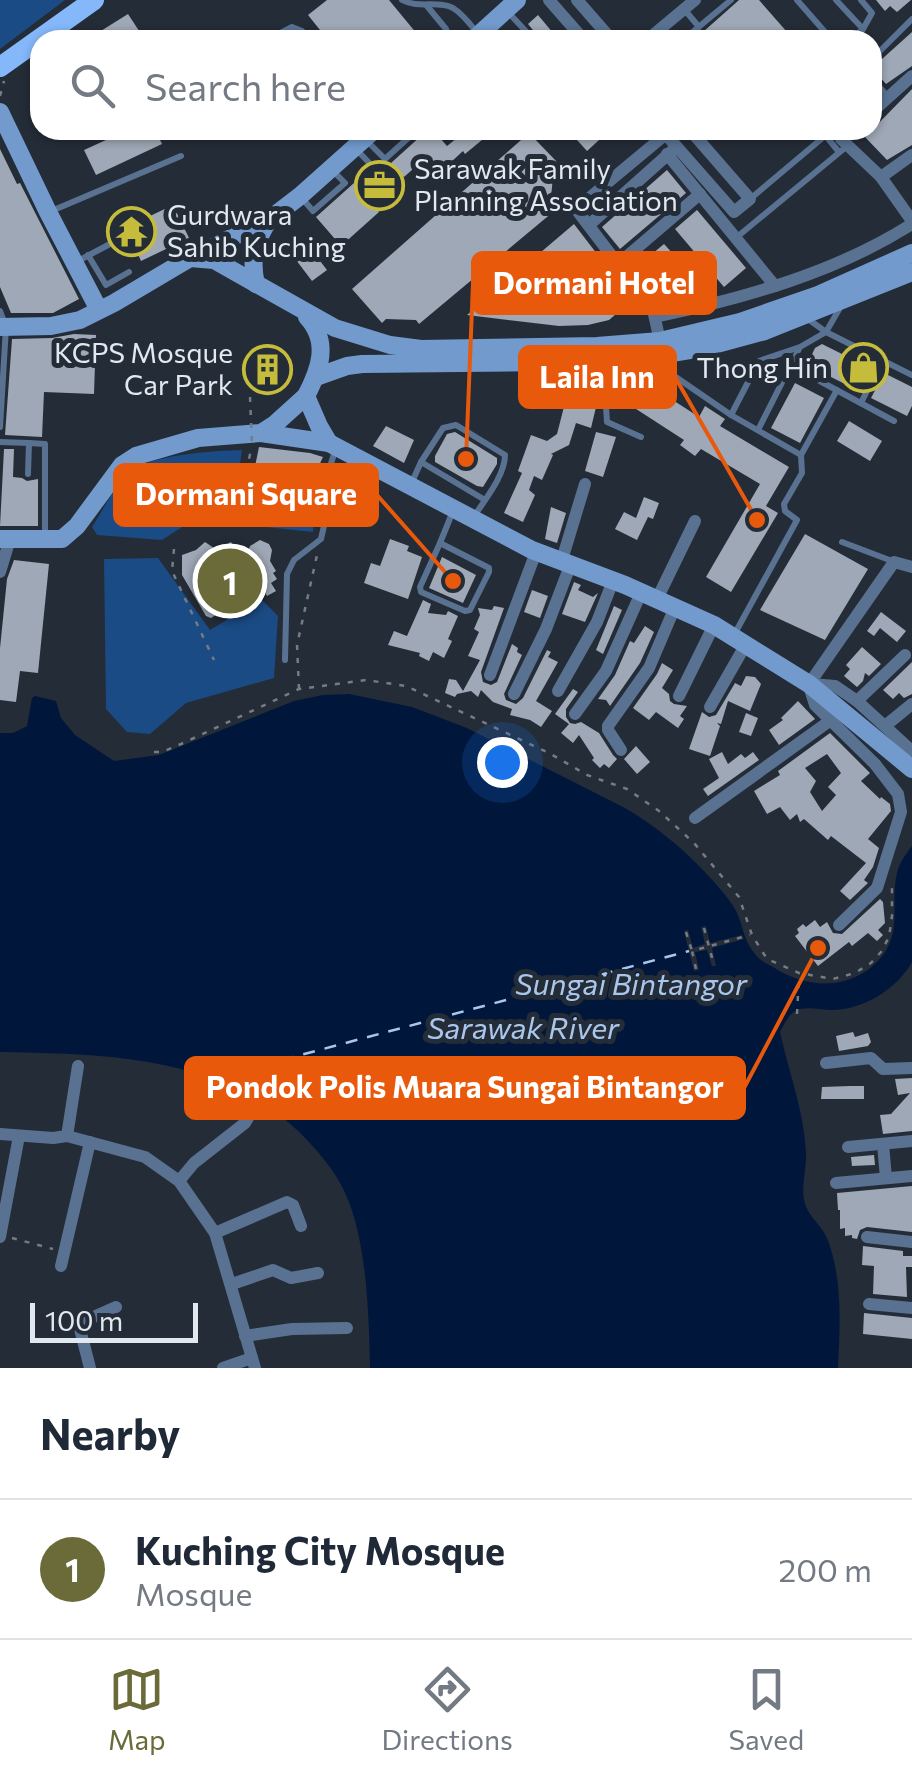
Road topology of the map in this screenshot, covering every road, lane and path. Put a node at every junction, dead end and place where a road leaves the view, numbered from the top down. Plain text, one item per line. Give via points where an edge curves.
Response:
1 (94, 0) edge
2 (402, 0) edge
3 (548, 0) edge
4 (577, 0) edge
5 (797, 0) edge
6 (836, 0) edge
7 (861, 0) edge
8 (443, 2) edge
9 (726, 2) edge
10 (690, 4) edge
11 (426, 5) junction
12 (512, 5) edge
13 (912, 19) edge
14 (699, 27) junction
15 (863, 29) joint
16 (52, 30) edge
17 (446, 30) edge
18 (477, 30) edge
19 (489, 30) edge
20 (528, 30) edge
21 (575, 30) edge
22 (603, 30) edge
23 (660, 30) edge
24 (695, 30) edge
25 (823, 30) edge
26 (30, 46) edge
27 (882, 50) edge
28 (0, 67) edge
29 (912, 76) edge
30 (882, 90) edge
31 (888, 97) junction
32 (882, 103) edge
33 (0, 112) edge
34 (362, 140) edge
35 (366, 140) edge
36 (368, 140) edge
37 (406, 140) edge
38 (655, 140) edge
39 (668, 140) edge
40 (699, 140) edge
41 (815, 140) edge
42 (832, 140) edge
43 (841, 140) edge
44 (843, 149) junction
45 (672, 150) junction
46 (912, 155) edge
47 (181, 156) dead end
48 (371, 165) junction
49 (363, 172) dead end
50 (881, 177) junction
51 (391, 186) dead end
52 (700, 194) junction
53 (750, 199) junction
54 (48, 212) junction
55 (270, 220) junction
56 (912, 223) edge
57 (589, 224) junction
58 (736, 238) junction
59 (110, 244) dead end
60 (876, 248) junction
61 (912, 253) edge
62 (190, 258) junction
63 (82, 259) junction
64 (618, 264) junction
65 (885, 266) junction
66 (130, 272) dead end
67 (912, 272) edge
68 (256, 284) junction
69 (774, 286) junction
70 (844, 301) junction
71 (99, 310) junction
72 (300, 310) junction
73 (804, 316) junction
74 (655, 317) junction
75 (2, 322) edge
76 (826, 332) junction
77 (660, 341) junction
78 (800, 348) junction
79 (677, 352) junction
80 (647, 357) junction
81 (882, 360) junction
82 (790, 365) junction
83 (912, 375) edge
84 (316, 377) junction
85 (678, 377) junction
86 (543, 385) dead end
87 (837, 390) junction
88 (306, 396) junction
89 (250, 398) dead end
90 (860, 403) junction
91 (731, 414) junction
92 (894, 420) dead end
93 (0, 427) edge
94 (758, 430) junction
95 (641, 437) dead end
96 (257, 438) junction
97 (0, 442) edge
98 (29, 443) junction
99 (333, 445) junction
100 (800, 455) junction
101 (421, 462) junction
102 (28, 474) dead end
103 (243, 484) dead end
104 (585, 484) dead end
105 (410, 487) junction
106 (485, 500) junction
107 (453, 510) junction
108 (472, 520) junction
109 (695, 521) dead end
110 (5, 539) edge
111 (321, 539) junction
112 (46, 540) junction
113 (842, 542) dead end
114 (440, 543) junction
115 (174, 549) dead end
116 (536, 552) junction
117 (894, 562) junction
118 (566, 565) junction
119 (912, 567) edge
120 (0, 572) edge
121 (613, 581) junction
122 (649, 596) junction
123 (675, 607) junction
124 (714, 624) junction
125 (740, 640) junction
126 (905, 656) dead end
127 (214, 660) dead end
128 (286, 660) dead end
129 (490, 675) dead end
130 (809, 684) junction
131 (298, 689) junction
132 (558, 692) dead end
133 (514, 694) dead end
134 (678, 696) dead end
135 (857, 701) junction
136 (912, 704) edge
137 (710, 706) dead end
138 (575, 714) dead end
139 (831, 720) junction
140 (885, 726) junction
141 (622, 750) dead end
142 (154, 752) dead end
143 (908, 760) edge
144 (912, 787) edge
145 (907, 808) edge
146 (695, 818) dead end
147 (892, 876) dead end
148 (838, 924) dead end
149 (704, 928) dead end
150 (686, 932) dead end
151 (752, 935) junction
152 (708, 946) junction
153 (690, 951) junction
154 (714, 965) dead end
155 (696, 969) dead end
156 (799, 973) junction
157 (797, 1014) dead end
158 (282, 1060) dead end
159 (826, 1062) dead end
160 (78, 1066) dead end
161 (912, 1068) edge
162 (258, 1100) joint
163 (0, 1134) edge
164 (19, 1136) junction
165 (67, 1136) junction
166 (912, 1140) edge
167 (90, 1142) junction
168 (883, 1144) junction
169 (848, 1147) dead end
170 (912, 1176) edge
171 (886, 1178) junction
172 (179, 1181) junction
173 (836, 1183) dead end
174 (300, 1226) dead end
175 (216, 1233) junction
176 (0, 1235) edge
177 (867, 1237) dead end
178 (912, 1242) edge
179 (62, 1259) joint
180 (318, 1273) dead end
181 (232, 1284) junction
182 (869, 1304) dead end
183 (116, 1307) dead end
184 (912, 1308) edge
185 (346, 1328) dead end
186 (245, 1336) junction
187 (254, 1363) edge
188 (90, 1368) edge
189 (224, 1368) edge

1 - 16 main road
2 - 11 lane
3 - 21 street
4 - 22 street
5 - 25 lane
6 - 15 lane
7 - 15 lane via 872,13
8 - 11 lane
8 - 18 lane
9 - 14 lane
10 - 14 lane
10 - 23 street
11 - 17 lane
12 - 19 main road
12 - 20 lane
13 - 27 lane
14 - 24 lane
26 - 28 main road
29 - 31 street
30 - 31 lane
31 - 32 street
33 - 54 main road
34 - 55 main road
35 - 48 lane
36 - 37 lane via 385,159
38 - 57 street via 576,209
39 - 45 street
40 - 53 street
41 - 53 lane
42 - 44 lane
43 - 44 street
44 - 50 street
44 - 58 lane
45 - 52 street
45 - 53 street via 734,212
45 - 57 street
46 - 50 street
47 - 54 lane
48 - 49 lane
48 - 51 lane
50 - 56 street
52 - 58 street
52 - 64 street
54 - 63 main road
55 - 62 main road
55 - 68 main road via 256,240
56 - 60 street
57 - 64 street
58 - 69 street
59 - 63 lane
60 - 65 lane
60 - 69 street
61 - 65 main road
62 - 68 main road via 214,260
62 - 71 main road
63 - 66 lane via 106,285
63 - 71 main road
64 - 74 street
65 - 77 main road via 740,322
67 - 70 main road
68 - 72 main road
69 - 74 street
70 - 73 main road
70 - 76 lane
71 - 75 main road via 50,326
72 - 77 main road via 335,328 421,349
72 - 84 main road via 317,328
73 - 76 lane
73 - 79 main road
74 - 77 street
75 - 93 lane
76 - 78 lane
76 - 81 lane
78 - 82 lane
78 - 91 lane via 759,361
79 - 80 main road
79 - 85 lane
80 - 84 main road via 362,364
80 - 85 lane
81 - 83 lane
81 - 90 lane
82 - 87 lane
82 - 94 lane
84 - 88 main road
85 - 91 lane
86 - 95 lane via 602,395 607,422
87 - 90 lane
87 - 100 lane
88 - 96 main road
88 - 99 main road
89 - 96 path, bridge
90 - 92 lane
91 - 94 lane
94 - 100 lane
96 - 99 main road
96 - 103 path
96 - 112 main road via 198,438 136,456 77,526 62,539
97 - 98 lane
98 - 102 lane
98 - 112 lane via 44,444
99 - 105 main road
99 - 111 lane
100 - 125 lane via 802,473 784,504 797,520
101 - 105 lane
101 - 106 lane
101 - 106 lane via 443,428 462,428 505,455
104 - 118 street
105 - 107 main road
106 - 108 lane
107 - 108 main road
107 - 114 lane
108 - 116 main road
109 - 122 street
110 - 112 main road
110 - 120 street
111 - 128 lane via 294,560 288,574
111 - 131 path via 298,645
113 - 117 lane
114 - 114 lane via 489,568 470,610 421,592
115 - 127 path via 172,571
116 - 118 main road
116 - 129 street
117 - 119 street
117 - 130 street
118 - 121 main road
118 - 133 street via 546,629
121 - 122 main road
121 - 132 street
122 - 123 main road
122 - 138 street
123 - 124 main road
123 - 141 street via 649,668 608,726
124 - 125 main road
124 - 134 street
125 - 130 main road
125 - 137 street
126 - 135 street
130 - 135 street via 835,686
130 - 139 street via 815,704
130 - 143 main road
131 - 142 path
131 - 151 path via 366,680 406,686 627,789 694,843 739,897
135 - 140 street
136 - 140 street
139 - 145 street
139 - 146 street
140 - 143 street
143 - 144 main road
145 - 148 street via 877,888
147 - 156 path via 889,937 871,963 833,978
149 - 152 path
150 - 153 path
151 - 152 path
151 - 156 path via 767,959
152 - 153 path
152 - 154 path
153 - 155 path
156 - 157 path
158 - 162 path
159 - 161 street via 872,1058 883,1069
160 - 165 street
162 - 172 street via 244,1123
163 - 164 street
164 - 165 street
164 - 176 street
165 - 167 street
166 - 168 street
167 - 172 street via 145,1157
167 - 179 street
168 - 169 street
168 - 171 street
170 - 171 street
171 - 173 street
172 - 175 street
174 - 175 street via 287,1202
175 - 181 street
176 - 179 path
177 - 178 street
180 - 181 street via 292,1278 273,1270
181 - 186 street
182 - 184 street
183 - 188 street via 80,1329
185 - 186 street
186 - 187 street
187 - 189 street

